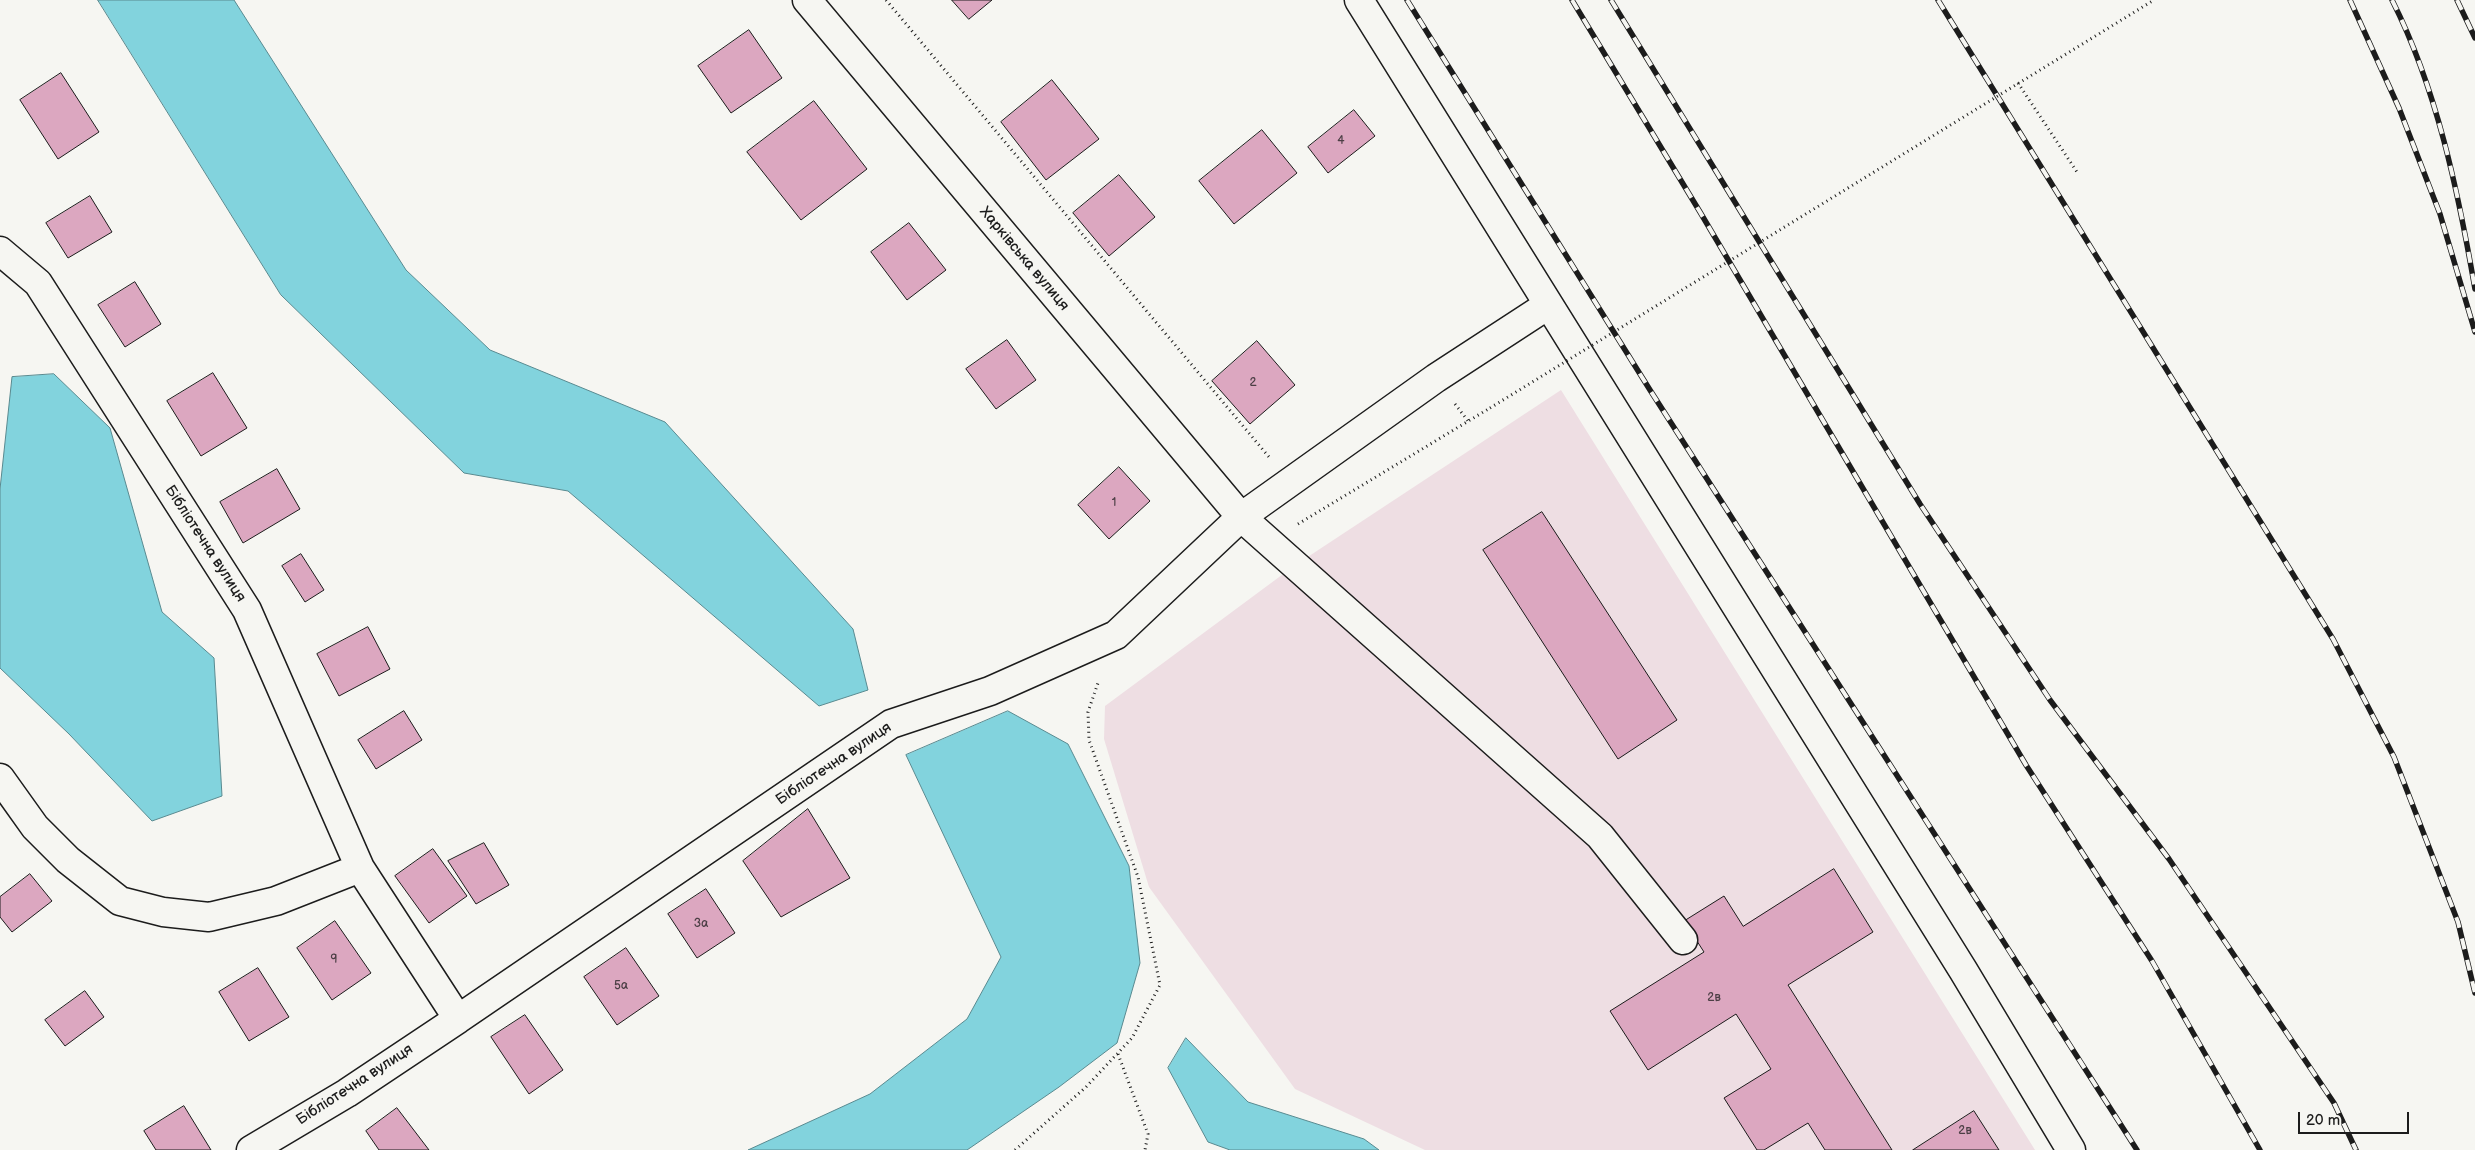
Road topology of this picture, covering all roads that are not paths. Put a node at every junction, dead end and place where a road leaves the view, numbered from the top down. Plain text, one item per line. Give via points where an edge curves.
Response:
1 (807, 0) edge
2 (1359, 0) edge
3 (0, 251) edge
4 (1548, 305) junction
5 (1241, 518) junction
6 (0, 778) edge
7 (360, 868) junction
8 (1683, 940) dead end
9 (458, 1019) junction
10 (251, 1150) edge
11 (2071, 1150) edge

1 - 5 street, Харківська вулиця
2 - 4 street
3 - 7 street, Бібліотечна вулиця via 38,283 247,610
4 - 5 street, Бібліотечна вулиця via 1436,378
4 - 11 street via 1963,970
5 - 8 street, Харківська вулиця via 1600,836
5 - 9 street, Бібліотечна вулиця via 1116,635 990,691 892,724
6 - 7 street via 35,827 68,860 120,901 155,910 209,917 276,901
7 - 9 street, Бібліотечна вулиця
9 - 10 street, Бібліотечна вулиця via 347,1093

